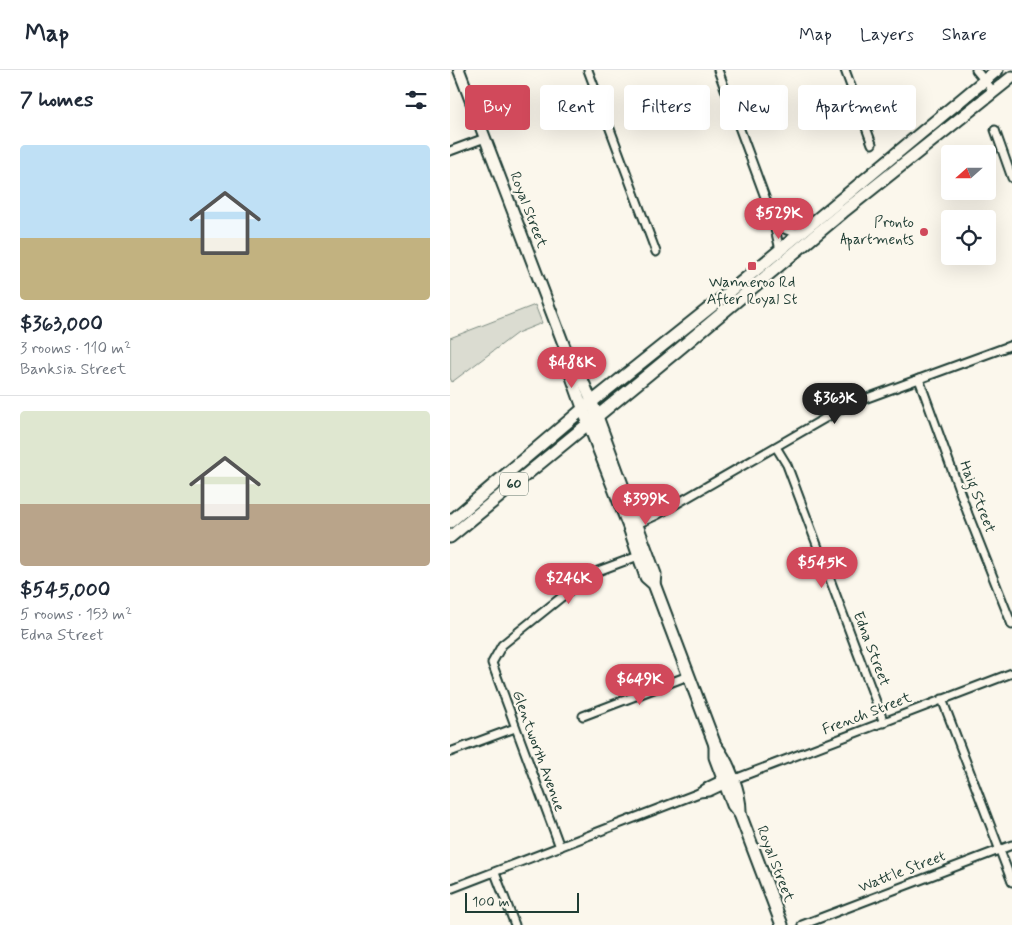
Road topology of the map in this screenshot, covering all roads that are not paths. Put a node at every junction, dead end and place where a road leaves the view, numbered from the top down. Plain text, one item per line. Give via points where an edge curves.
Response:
1 (458, 70) edge
2 (588, 70) edge
3 (718, 70) edge
4 (845, 70) edge
5 (976, 70) edge
6 (990, 74) edge
7 (1012, 77) edge
8 (997, 89) junction
9 (995, 130) dead end
10 (485, 138) junction
11 (872, 144) dead end
12 (450, 151) edge
13 (1012, 178) edge
14 (772, 216) junction
15 (802, 232) junction
16 (780, 250) junction
17 (656, 252) dead end
18 (1012, 345) edge
19 (919, 379) junction
20 (588, 406) junction
21 (593, 420) junction
22 (776, 447) junction
23 (450, 522) edge
24 (632, 523) junction
25 (450, 537) edge
26 (643, 554) junction
27 (1012, 625) edge
28 (1012, 673) edge
29 (688, 676) junction
30 (942, 699) junction
31 (583, 716) dead end
32 (884, 723) junction
33 (515, 728) junction
34 (450, 752) edge
35 (727, 782) junction
36 (1012, 845) edge
37 (560, 848) junction
38 (1000, 850) junction
39 (495, 873) junction
40 (1012, 882) edge
41 (450, 889) edge
42 (515, 925) edge
43 (782, 925) edge
44 (802, 925) edge

1 - 10 main road, Royal Street
2 - 17 street
3 - 14 street
4 - 11 street
5 - 6 street
6 - 8 street
6 - 15 main road, 60
7 - 8 main road, 60
8 - 21 main road, 60 via 842,212
9 - 13 street
10 - 12 street
10 - 20 main road, Royal Street via 570,361 569,370
14 - 15 street via 787,232
14 - 16 street
15 - 16 main road, 60
16 - 20 main road, 60
18 - 19 street
19 - 22 street via 848,405
19 - 27 street, Haig Street
20 - 21 main road, Royal Street
20 - 23 main road, 60
21 - 24 main road, Royal Street
21 - 25 main road, 60
22 - 24 street via 662,511 655,511
22 - 32 street, Edna Street via 787,465
24 - 26 main road, Royal Street
26 - 29 main road, Royal Street via 655,574 654,584
26 - 33 street, Glentworth Avenue via 584,579 502,645 492,663
28 - 30 street, French Street
29 - 31 street
29 - 35 main road, Royal Street via 715,745 714,757
30 - 32 street, French Street
30 - 38 street
32 - 35 street, French Street
33 - 34 street
33 - 37 street, Glentworth Avenue
35 - 37 street, French Street via 709,792 699,793
35 - 43 main road, Royal Street via 733,805 740,814
36 - 38 street, Wattle Street
37 - 39 street, French Street
38 - 40 street
38 - 44 street, Wattle Street
39 - 41 street, French Street
39 - 42 street

